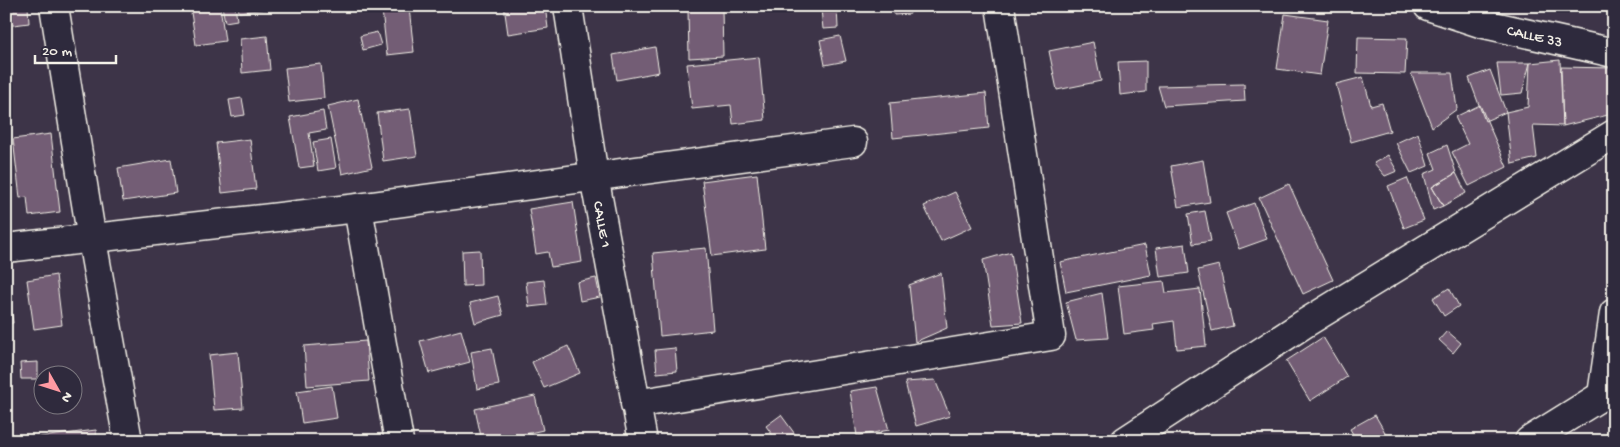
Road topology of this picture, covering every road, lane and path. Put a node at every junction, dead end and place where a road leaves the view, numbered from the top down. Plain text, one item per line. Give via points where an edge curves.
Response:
1 (54, 6) edge
2 (568, 6) edge
3 (1000, 6) edge
4 (1428, 6) edge
5 (1614, 53) edge
6 (1614, 134) edge
7 (853, 142) dead end
8 (594, 176) junction
9 (358, 208) junction
10 (92, 240) junction
11 (6, 248) edge
12 (1614, 313) edge
13 (1608, 392) edge
14 (636, 404) junction
15 (128, 441) edge
16 (399, 441) edge
17 (643, 441) edge
18 (1125, 441) edge
19 (1529, 441) edge

1 - 10 street
2 - 8 street, CALLE 1
3 - 14 street via 1051,336
4 - 5 street, CALLE 33 via 1480,23
6 - 18 street via 1307,322
7 - 8 street
8 - 9 street
8 - 14 street, CALLE 1
9 - 10 street
9 - 16 street
10 - 11 street
10 - 15 street
12 - 13 street
13 - 19 street
14 - 17 street, CALLE 1

